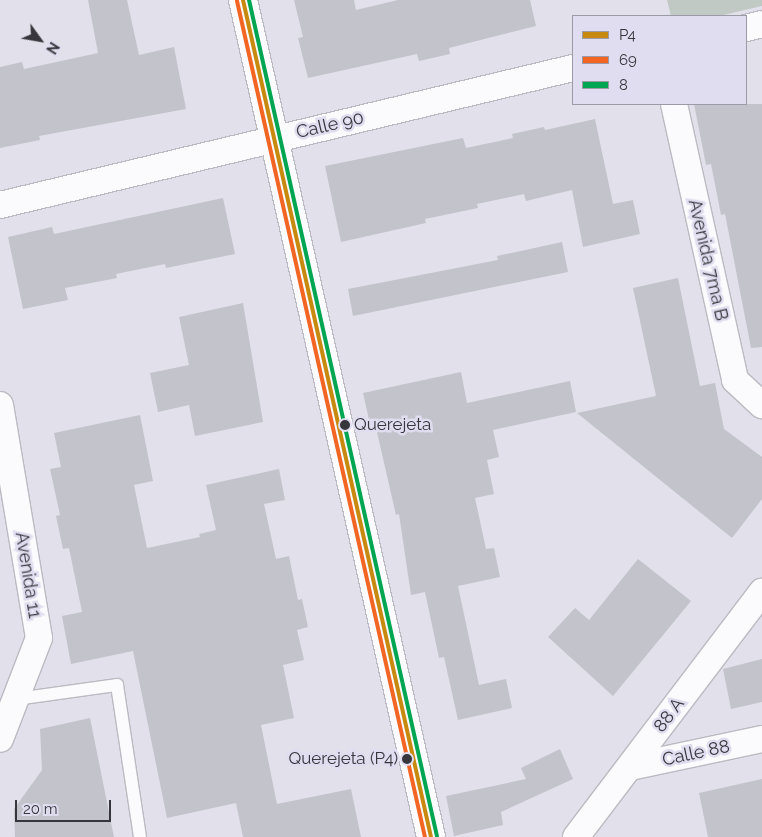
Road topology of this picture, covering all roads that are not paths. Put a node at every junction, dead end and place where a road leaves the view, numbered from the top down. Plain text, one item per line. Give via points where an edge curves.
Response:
1 (243, 0) edge
2 (762, 24) edge
3 (747, 28) edge
4 (572, 68) edge
5 (674, 105) edge
6 (275, 138) junction
7 (0, 205) edge
8 (0, 405) edge
9 (762, 405) edge
10 (762, 592) edge
11 (16, 699) junction
12 (0, 739) edge
13 (762, 739) edge
14 (630, 767) junction
15 (140, 837) edge
16 (431, 837) edge
17 (576, 837) edge

1 - 6 main road
2 - 3 street
4 - 6 street, Calle 90
5 - 9 street, Avenida 7ma B via 735,380
6 - 7 street, Calle 90
6 - 16 main road
8 - 11 street, Avenida 11 via 39,638
10 - 14 street, 88 A
11 - 12 street, Avenida 11
11 - 15 lane via 117,685
13 - 14 street, Calle 88
14 - 17 street, 88 A

